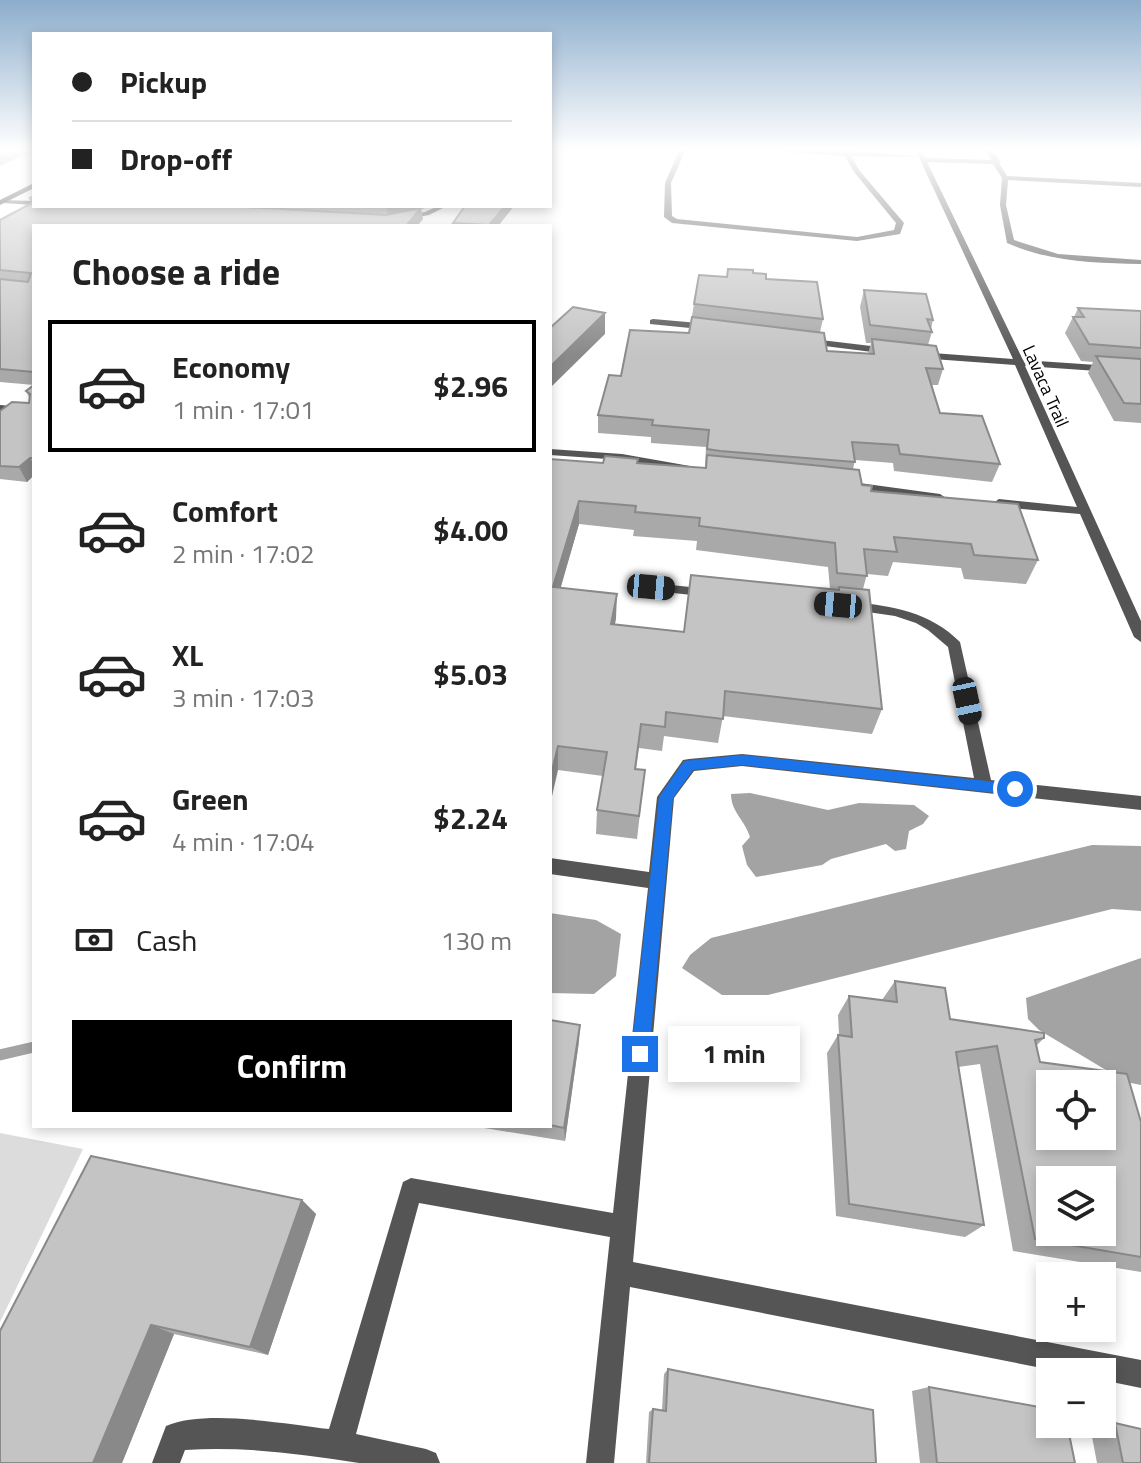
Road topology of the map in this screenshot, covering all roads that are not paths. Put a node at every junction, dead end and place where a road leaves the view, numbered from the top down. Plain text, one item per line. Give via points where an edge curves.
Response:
1 (398, 219) edge
2 (672, 219) edge
3 (898, 219) edge
4 (951, 219) edge
5 (1006, 219) edge
6 (388, 221) edge
7 (1141, 262) edge
8 (653, 322) dead end
9 (727, 330) edge
10 (798, 340) edge
11 (896, 352) edge
12 (910, 354) edge
13 (1019, 362) junction
14 (1141, 371) edge
15 (0, 408) edge
16 (32, 411) edge
17 (552, 452) edge
18 (702, 472) edge
19 (844, 485) edge
20 (953, 499) edge
21 (981, 502) edge
22 (1085, 511) junction
23 (651, 587) dead end
24 (729, 594) edge
25 (838, 605) edge
26 (1141, 637) edge
27 (984, 786) junction
28 (1141, 803) edge
29 (552, 866) edge
30 (656, 881) junction
31 (623, 1227) junction
32 (619, 1272) junction
33 (1141, 1374) edge
34 (339, 1444) junction
35 (166, 1463) edge
36 (426, 1463) edge
37 (600, 1463) edge

1 - 6 street
2 - 3 street via 857,239 897,232
4 - 13 street, Lavaca Trail
5 - 7 street via 1010,241 1030,252
8 - 9 street
10 - 11 street
12 - 13 street
13 - 14 street
13 - 22 street, Lavaca Trail
15 - 16 street
17 - 18 street via 622,457
19 - 20 street
21 - 22 street
22 - 26 street, Lavaca Trail
23 - 24 street
25 - 27 street via 901,611 942,629 955,645
27 - 28 street
27 - 30 street via 742,760 689,765 666,797
29 - 30 street
30 - 31 street
31 - 32 street
31 - 34 street via 411,1190
32 - 33 street
32 - 37 street
34 - 35 street via 231,1433 176,1436
34 - 36 street

